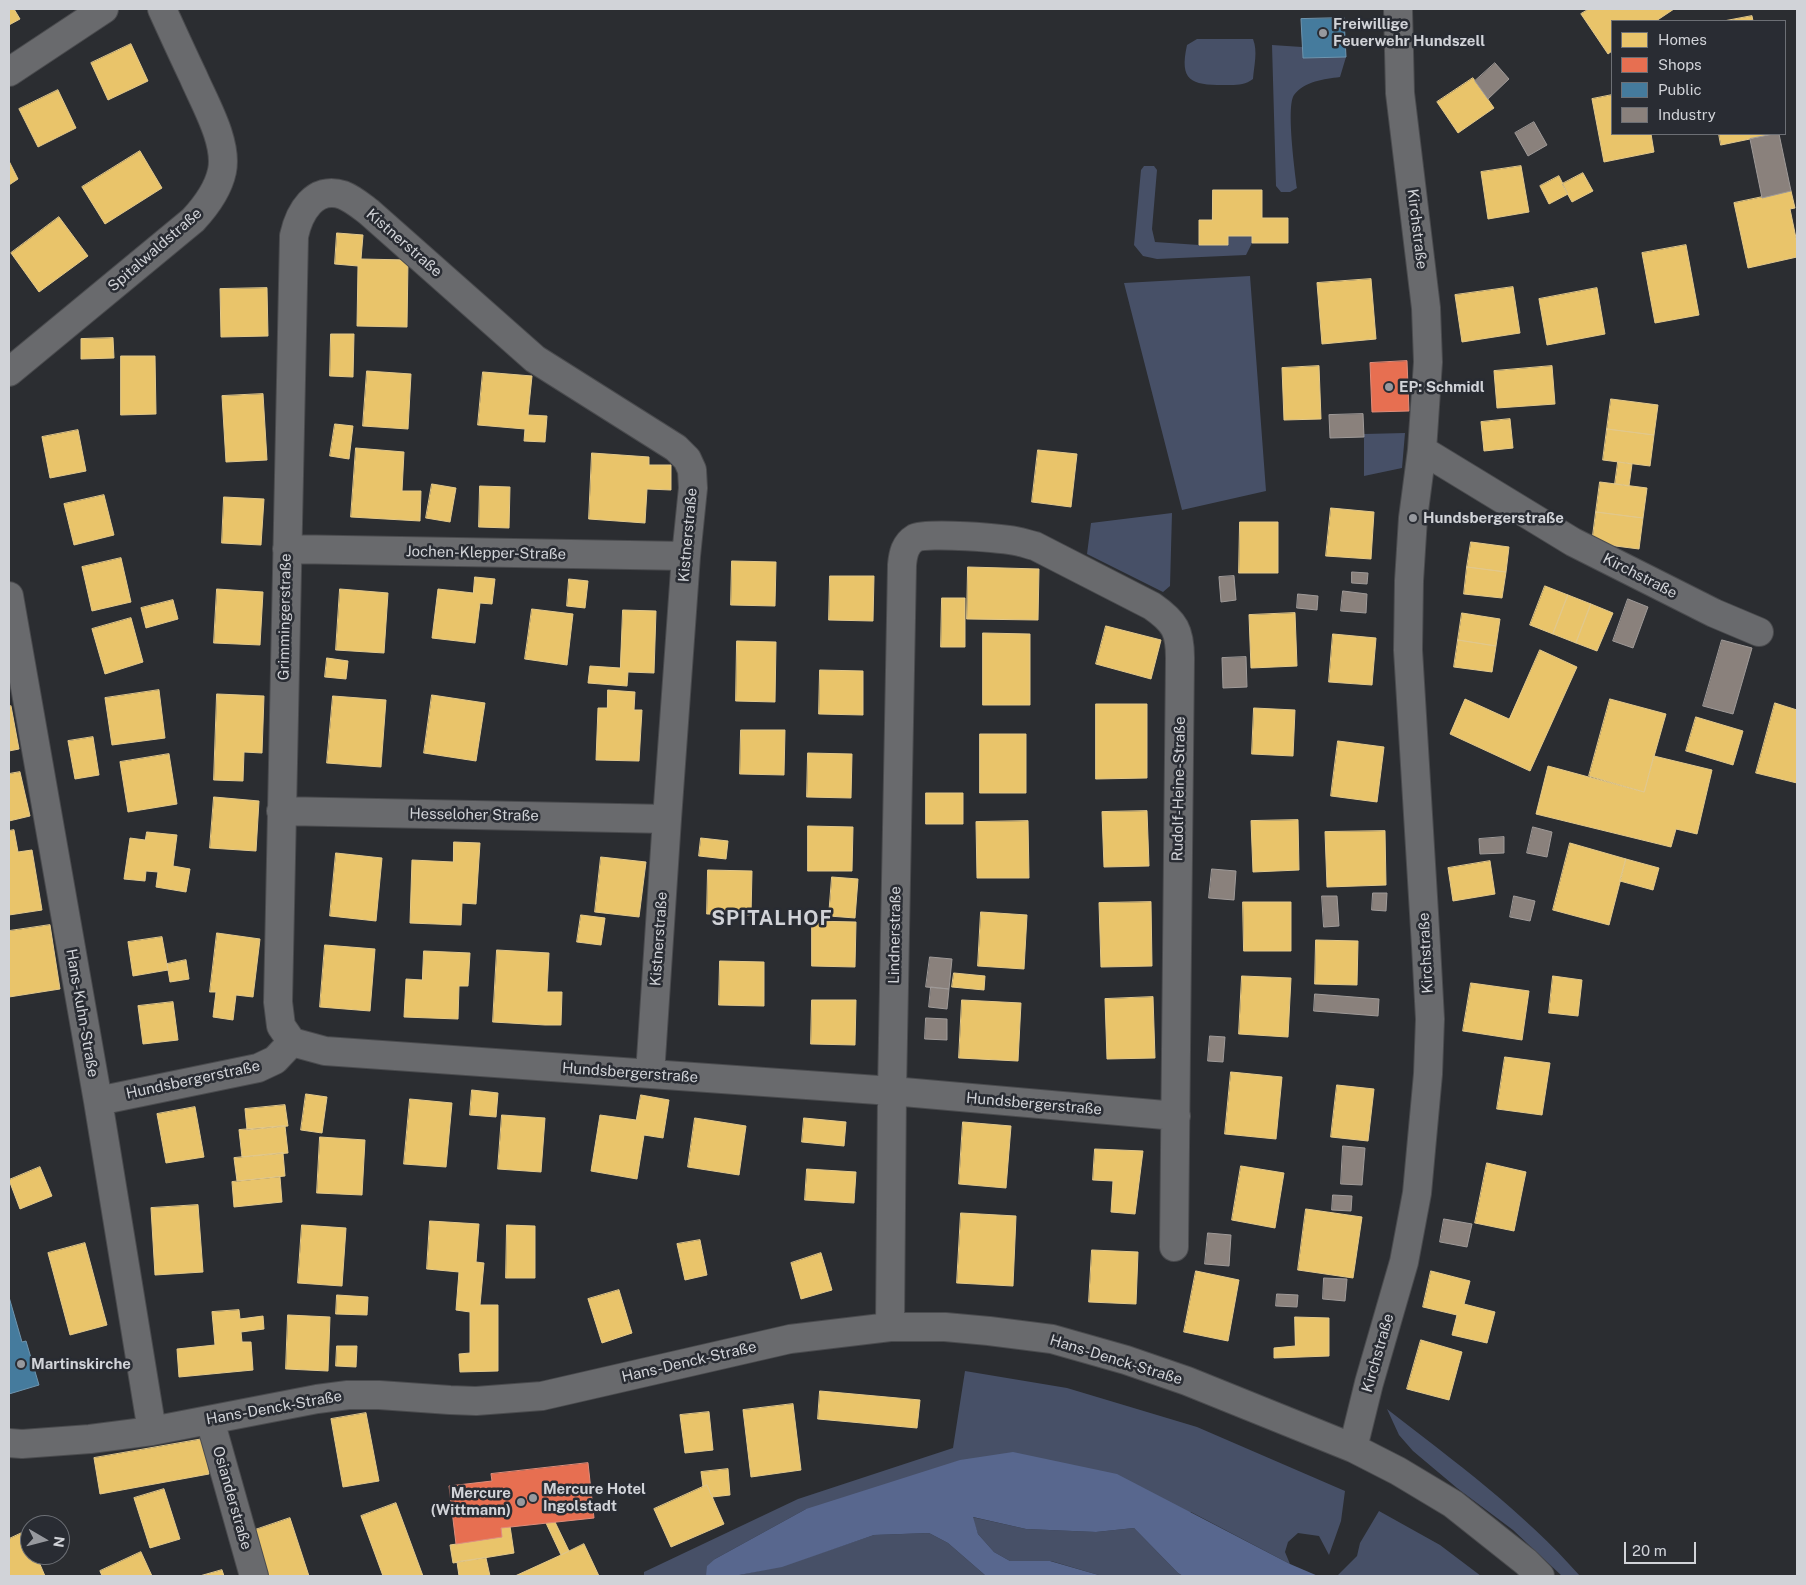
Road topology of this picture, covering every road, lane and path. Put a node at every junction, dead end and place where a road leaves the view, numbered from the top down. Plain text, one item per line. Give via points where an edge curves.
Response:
1 (104, 9) edge
2 (162, 9) edge
3 (1398, 9) edge
4 (9, 72) edge
5 (317, 197) joint
6 (9, 372) edge
7 (1422, 450) junction
8 (908, 544) joint
9 (287, 549) junction
10 (686, 556) junction
11 (9, 596) edge
12 (1759, 632) dead end
13 (281, 811) junction
14 (667, 819) junction
15 (292, 1042) junction
16 (650, 1074) junction
17 (892, 1092) junction
18 (98, 1101) junction
19 (1176, 1116) junction
20 (1174, 1247) dead end
21 (890, 1327) junction
22 (210, 1420) junction
23 (152, 1431) junction
24 (9, 1443) edge
25 (1353, 1448) junction
26 (254, 1576) edge
27 (1540, 1576) edge

1 - 4 street
2 - 6 street, Spitalwaldstraße via 216,130 222,152 222,170 215,192 193,220
3 - 7 street, Kirchstraße via 1400,93 1426,308 1428,362
5 - 9 street, Grimmingerstraße via 298,219 294,236
5 - 10 street, Kistnerstraße via 332,193 356,201 535,359 676,448 692,470
7 - 12 street, Kirchstraße via 1573,542
7 - 25 street, Kirchstraße via 1409,572 1408,650 1430,1019 1428,1074 1417,1193 1404,1262
8 - 17 street, Lindnerstraße via 902,564
8 - 19 street, Rudolf-Heine-Straße via 917,537 930,536 1021,542 1035,546 1152,606 1167,616 1178,631
9 - 10 street, Jochen-Klepper-Straße
9 - 13 street, Grimmingerstraße
10 - 14 street, Kistnerstraße
11 - 18 street, Hans-Kuhn-Straße
13 - 14 street, Hesseloher Straße
13 - 15 street, Grimmingerstraße via 278,1002 281,1026
14 - 16 street, Kistnerstraße
15 - 16 street, Hundsbergerstraße via 325,1051
15 - 18 street, Hundsbergerstraße via 275,1060 258,1068
16 - 17 street, Hundsbergerstraße
17 - 19 street, Hundsbergerstraße
17 - 21 street, Lindnerstraße
18 - 23 street, Hans-Kuhn-Straße
19 - 20 street, Rudolf-Heine-Straße
21 - 22 street, Hans-Denck-Straße via 790,1339 542,1396 468,1401 348,1395
21 - 25 street, Hans-Denck-Straße via 945,1327 1052,1339 1187,1381
22 - 23 street, Hans-Denck-Straße
22 - 26 street, Osianderstraße
23 - 24 street, Hans-Denck-Straße via 90,1439
25 - 27 street, Hans-Denck-Straße via 1453,1504

